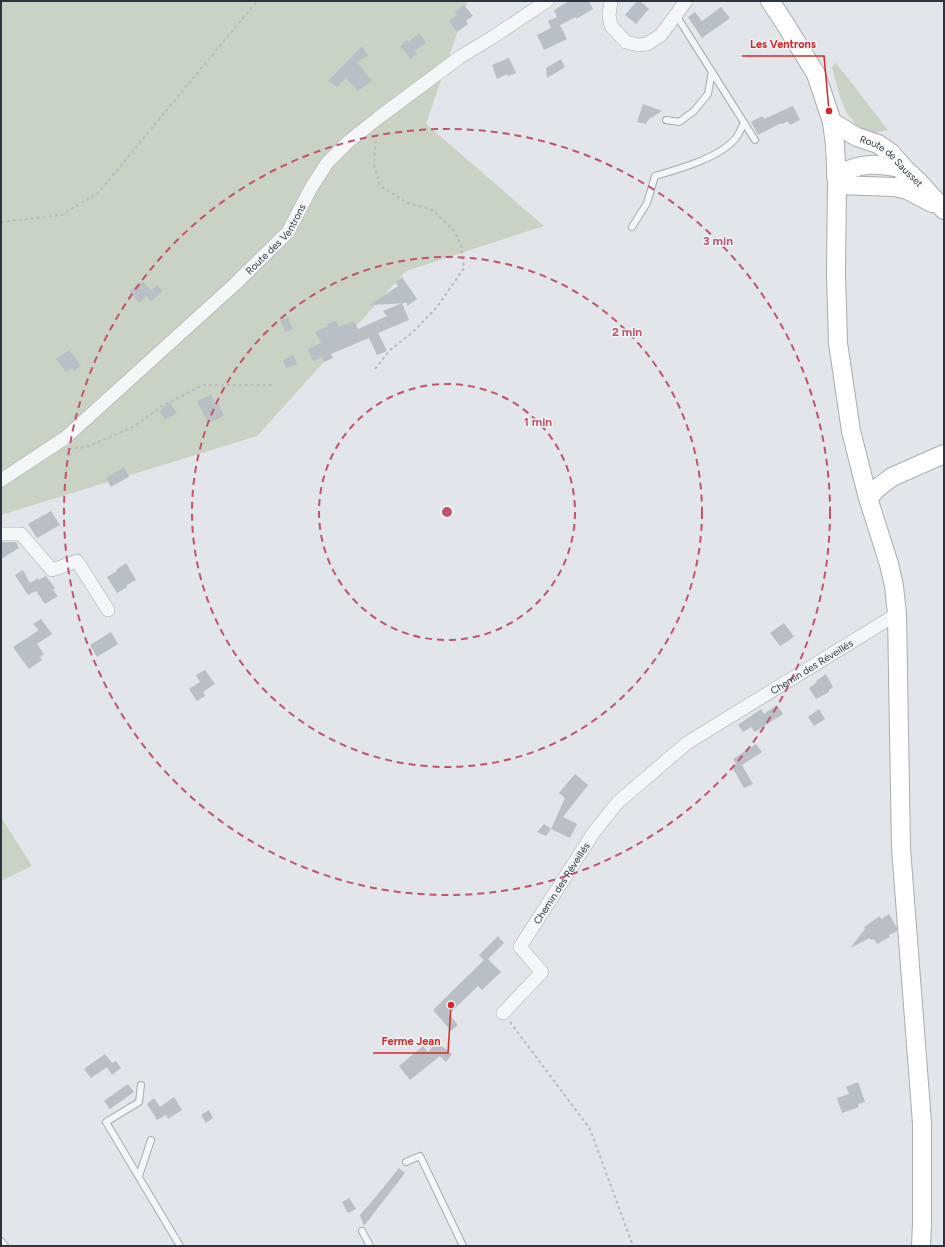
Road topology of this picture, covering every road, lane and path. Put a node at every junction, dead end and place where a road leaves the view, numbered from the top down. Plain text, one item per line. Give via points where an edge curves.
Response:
1 (257, 1) edge
2 (547, 1) edge
3 (611, 1) edge
4 (686, 1) edge
5 (770, 1) edge
6 (676, 15) junction
7 (712, 71) junction
8 (378, 118) junction
9 (666, 120) dead end
10 (832, 122) junction
11 (744, 123) junction
12 (755, 140) dead end
13 (905, 169) junction
14 (836, 180) junction
15 (894, 187) junction
16 (944, 210) edge
17 (1, 222) edge
18 (632, 228) dead end
19 (375, 369) dead end
20 (274, 385) dead end
21 (65, 450) dead end
22 (944, 454) edge
23 (1, 480) edge
24 (868, 498) junction
25 (1, 534) edge
26 (108, 610) dead end
27 (897, 614) junction
28 (503, 1013) joint
29 (141, 1085) dead end
30 (151, 1140) dead end
31 (406, 1162) dead end
32 (139, 1176) junction
33 (362, 1231) dead end
34 (1, 1241) edge
35 (5, 1246) edge
36 (180, 1246) edge
37 (370, 1246) edge
38 (463, 1246) edge
39 (633, 1246) edge
40 (921, 1246) edge

1 - 17 path via 99,192 62,215
2 - 8 street, Route des Ventrons via 460,57
3 - 6 street via 611,26 626,42 638,45 647,44 661,35
4 - 6 street
5 - 10 main road via 816,74
6 - 7 lane
7 - 9 lane via 708,94 694,111 679,122
7 - 11 lane
8 - 19 path via 374,164 380,186 408,203 432,210 455,232 461,245 464,268 438,307 412,333 390,350
8 - 23 street, Route des Ventrons via 327,163 288,232 235,284 65,438
10 - 13 main road, Route de Sausset via 857,137 878,144 891,153
10 - 14 main road
11 - 12 lane
11 - 18 lane via 735,139 724,150 689,166 655,176 647,203
13 - 14 main road via 866,164 851,168
13 - 15 main road
13 - 16 main road, Route de Sausset
14 - 15 main road, Route de Sausset
14 - 24 main road via 838,343 851,431
15 - 16 main road, Route de Sausset via 923,197
20 - 21 path via 203,385 162,406 135,426 87,447
22 - 24 main road via 892,477
24 - 27 main road via 894,586
25 - 26 street via 21,534 52,570 77,561
27 - 28 street, Chemin des Réveillés via 687,743 618,802 594,832 520,947 542,972
27 - 40 main road via 901,848 922,1123
28 - 39 path via 590,1129
29 - 32 lane via 139,1102 106,1122
30 - 32 lane
31 - 38 lane via 420,1156
32 - 36 lane
33 - 37 lane
34 - 35 lane

